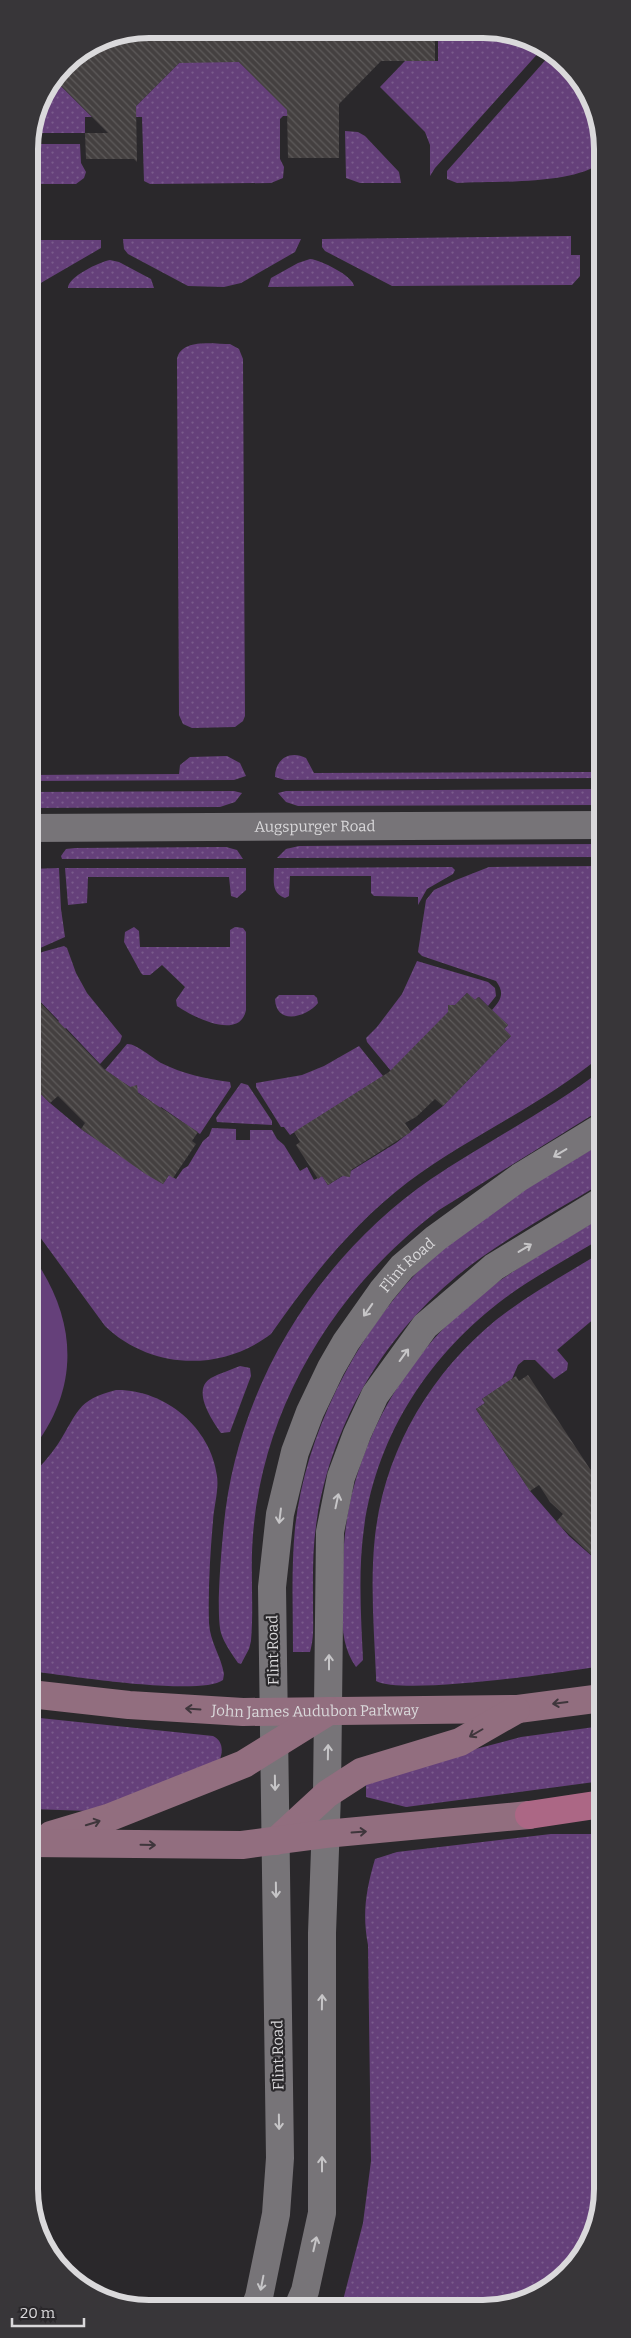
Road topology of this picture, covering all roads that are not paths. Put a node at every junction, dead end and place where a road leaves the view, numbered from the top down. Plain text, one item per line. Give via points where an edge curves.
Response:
1 (594, 825) edge
2 (38, 828) edge
3 (594, 1132) edge
4 (593, 1206) edge
5 (38, 1695) edge
6 (593, 1699) edge
7 (518, 1709) junction
8 (274, 1711) junction
9 (329, 1711) junction
10 (274, 1746) junction
11 (327, 1794) junction
12 (593, 1805) edge
13 (529, 1815) junction
14 (593, 1821) edge
15 (325, 1834) junction
16 (38, 1840) edge
17 (276, 1841) junction
18 (38, 1843) edge
19 (258, 2300) edge
20 (301, 2300) edge

1 - 2 street, Augspurger Road
3 -> 8 street, Flint Road via 520,1177 402,1267 363,1316 331,1368 295,1452 280,1514 272,1587
9 -> 4 street via 330,1532 341,1477 375,1395 425,1326 487,1273
8 -> 5 main road, John James Audubon Parkway via 223,1712
6 -> 7 main road, John James Audubon Parkway
7 - 9 main road, John James Audubon Parkway
7 -> 11 main road via 460,1742 361,1772
8 - 9 main road, John James Audubon Parkway
8 - 10 street, Flint Road
9 - 10 main road
11 -> 9 street
16 -> 10 main road via 108,1818 244,1764
10 -> 17 street, Flint Road
11 - 15 street
11 - 17 main road
12 - 13 main road
13 - 14 main road
15 -> 13 main road
15 - 17 main road
20 -> 15 street via 322,2213
18 -> 17 main road via 242,1845
17 -> 19 street, Flint Road via 280,2158 276,2214

